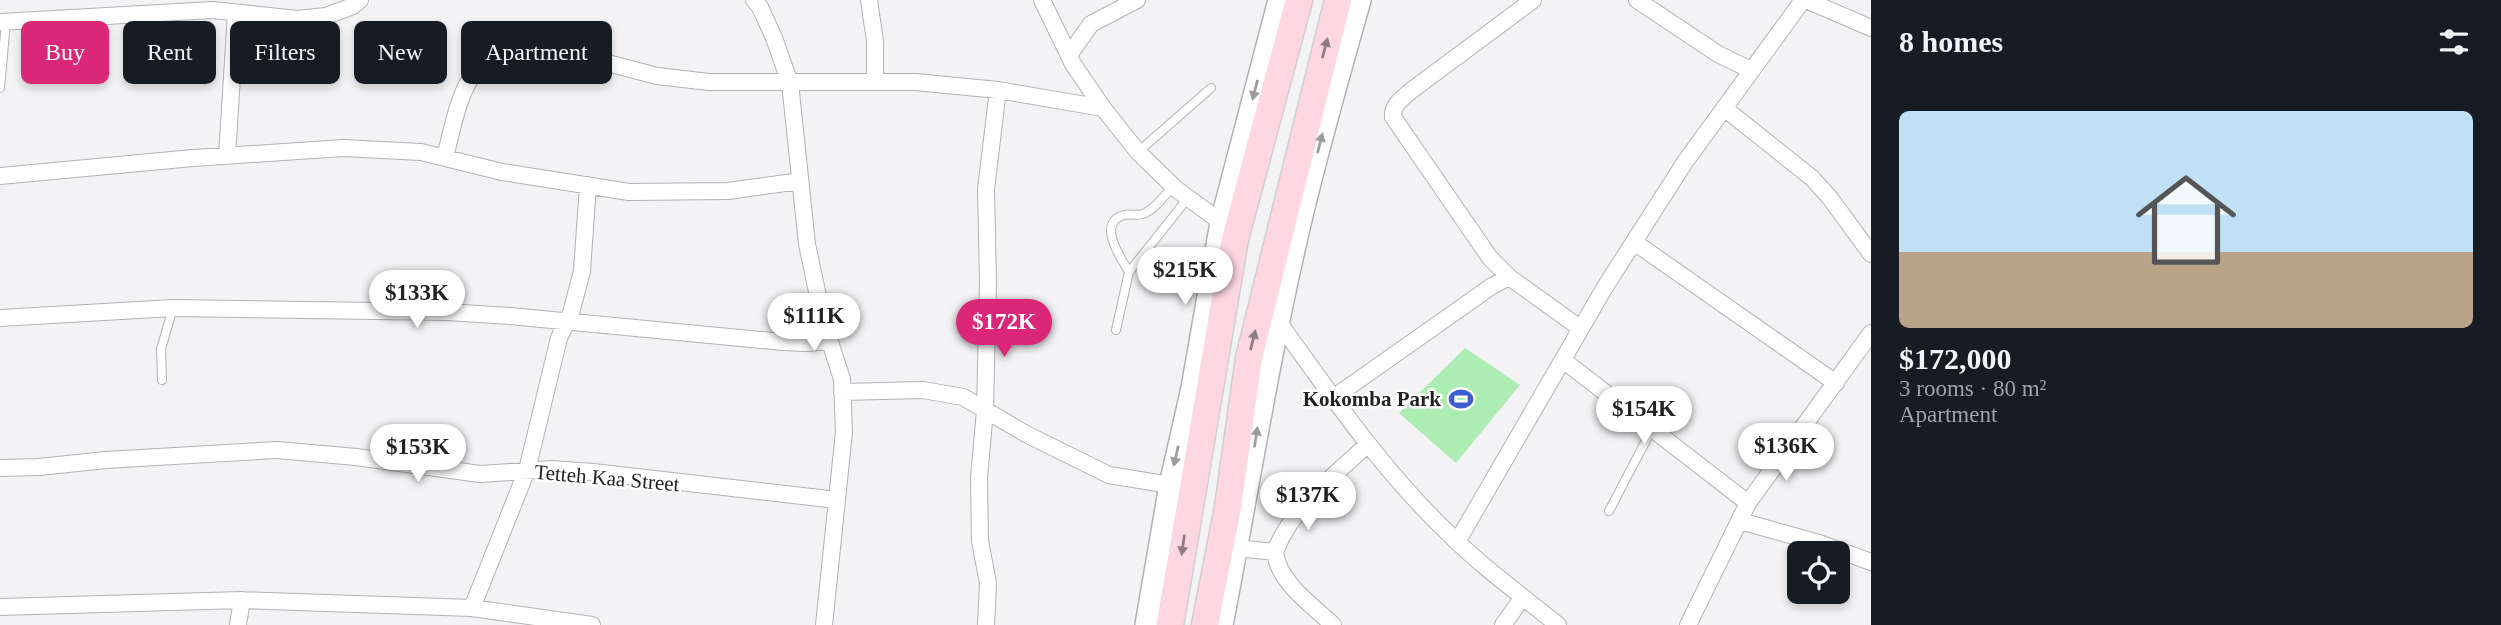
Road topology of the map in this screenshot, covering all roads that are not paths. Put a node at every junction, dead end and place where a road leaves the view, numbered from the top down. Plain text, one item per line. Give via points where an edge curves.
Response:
1 (360, 0) edge
2 (754, 0) edge
3 (869, 0) edge
4 (1042, 0) edge
5 (1137, 0) edge
6 (1279, 0) edge
7 (1299, 0) edge
8 (1338, 0) edge
9 (1360, 0) edge
10 (1533, 0) edge
11 (1637, 0) edge
12 (1805, 0) edge
13 (236, 13) junction
14 (3, 22) edge
15 (1871, 28) edge
16 (1279, 36) junction
17 (1069, 55) junction
18 (1751, 70) junction
19 (875, 82) junction
20 (790, 83) junction
21 (0, 88) edge
22 (1211, 88) dead end
23 (998, 90) junction
24 (1102, 108) junction
25 (1724, 108) junction
26 (1300, 151) junction
27 (1138, 152) junction
28 (227, 156) junction
29 (445, 157) junction
30 (0, 176) edge
31 (800, 181) junction
32 (588, 185) junction
33 (1173, 186) junction
34 (1308, 191) junction
35 (1188, 198) junction
36 (1221, 222) junction
37 (1634, 242) junction
38 (1871, 254) edge
39 (1129, 272) junction
40 (1509, 277) junction
41 (173, 308) junction
42 (0, 318) edge
43 (1279, 321) junction
44 (567, 322) junction
45 (1580, 328) junction
46 (1116, 330) dead end
47 (1871, 333) edge
48 (830, 341) junction
49 (1563, 360) junction
50 (162, 380) dead end
51 (1836, 383) junction
52 (842, 392) junction
53 (1333, 398) junction
54 (985, 410) junction
55 (1653, 429) junction
56 (1368, 444) junction
57 (0, 468) edge
58 (527, 470) junction
59 (1251, 476) junction
60 (1170, 485) junction
61 (837, 500) junction
62 (1748, 503) junction
63 (1228, 507) junction
64 (1609, 511) dead end
65 (1740, 521) junction
66 (1457, 542) junction
67 (1237, 548) junction
68 (1275, 552) junction
69 (1871, 562) edge
70 (1523, 597) junction
71 (242, 600) junction
72 (0, 607) edge
73 (472, 608) junction
74 (238, 625) edge
75 (592, 625) edge
76 (824, 625) edge
77 (986, 625) edge
78 (1146, 625) edge
79 (1170, 625) edge
80 (1205, 625) edge
81 (1222, 625) edge
82 (1332, 625) edge
83 (1503, 625) edge
84 (1558, 625) edge
85 (1688, 625) edge

1 - 13 street via 326,16 298,19
2 - 20 street
3 - 19 street
4 - 17 street
5 - 17 street via 1091,24
6 - 16 street
7 - 16 main road
26 -> 8 main road
34 -> 9 street
10 - 40 street via 1392,110 1396,123 1490,258
11 - 18 street via 1718,54
12 - 15 street
12 - 18 street
13 - 14 street via 176,11
13 - 28 street
14 - 21 lane
16 -> 36 street
16 -> 79 main road via 1235,239
17 - 24 street
18 - 25 street
19 - 20 street
19 - 23 street
20 - 29 street via 657,76 524,41 507,44 474,71 461,93
20 - 31 street
22 - 27 lane
23 - 24 street
23 - 54 street via 986,189
24 - 27 street
25 - 37 street
25 - 38 street via 1812,178
26 - 34 main road
63 -> 26 main road via 1249,358
27 - 33 street
28 - 29 street via 343,148
28 - 30 street
29 - 32 street via 502,172
31 - 32 street via 683,193 629,192
31 - 48 street via 807,244
32 - 44 street via 582,271
33 - 35 street
33 - 39 lane via 1149,211 1125,214 1112,226 1115,248
34 - 43 street
35 - 36 street
35 - 39 lane
36 -> 60 street
37 - 45 street
37 - 51 street
39 - 46 lane
40 - 45 street
40 - 53 street
41 - 42 street
41 - 44 street via 447,312
41 - 50 lane via 161,349
43 - 53 street
59 -> 43 street
44 - 48 street via 783,342
44 - 58 street via 559,338
45 - 49 street
47 - 51 street
48 - 52 street
49 - 55 street
49 - 66 street
51 - 62 street
52 - 54 street via 923,390 963,397
52 - 61 street via 844,432
53 - 56 street
54 - 60 street via 1109,474
54 - 77 street via 979,523 988,583
55 - 62 street
55 - 64 lane
56 - 66 street
56 - 68 street via 1310,499
57 - 58 street, Tetteh Kaa Street via 277,450 480,474
58 - 61 street, Tetteh Kaa Street via 593,472
58 - 73 street
59 - 63 main road
59 - 67 street
60 - 78 street
61 - 76 street
62 - 65 street
63 - 80 main road
65 - 69 street
65 - 85 street
66 - 70 street
67 - 68 street
67 - 81 street
68 - 82 street via 1295,590
70 - 83 street
70 - 84 street
71 - 72 street
71 - 73 street
71 - 74 street
73 - 75 street

